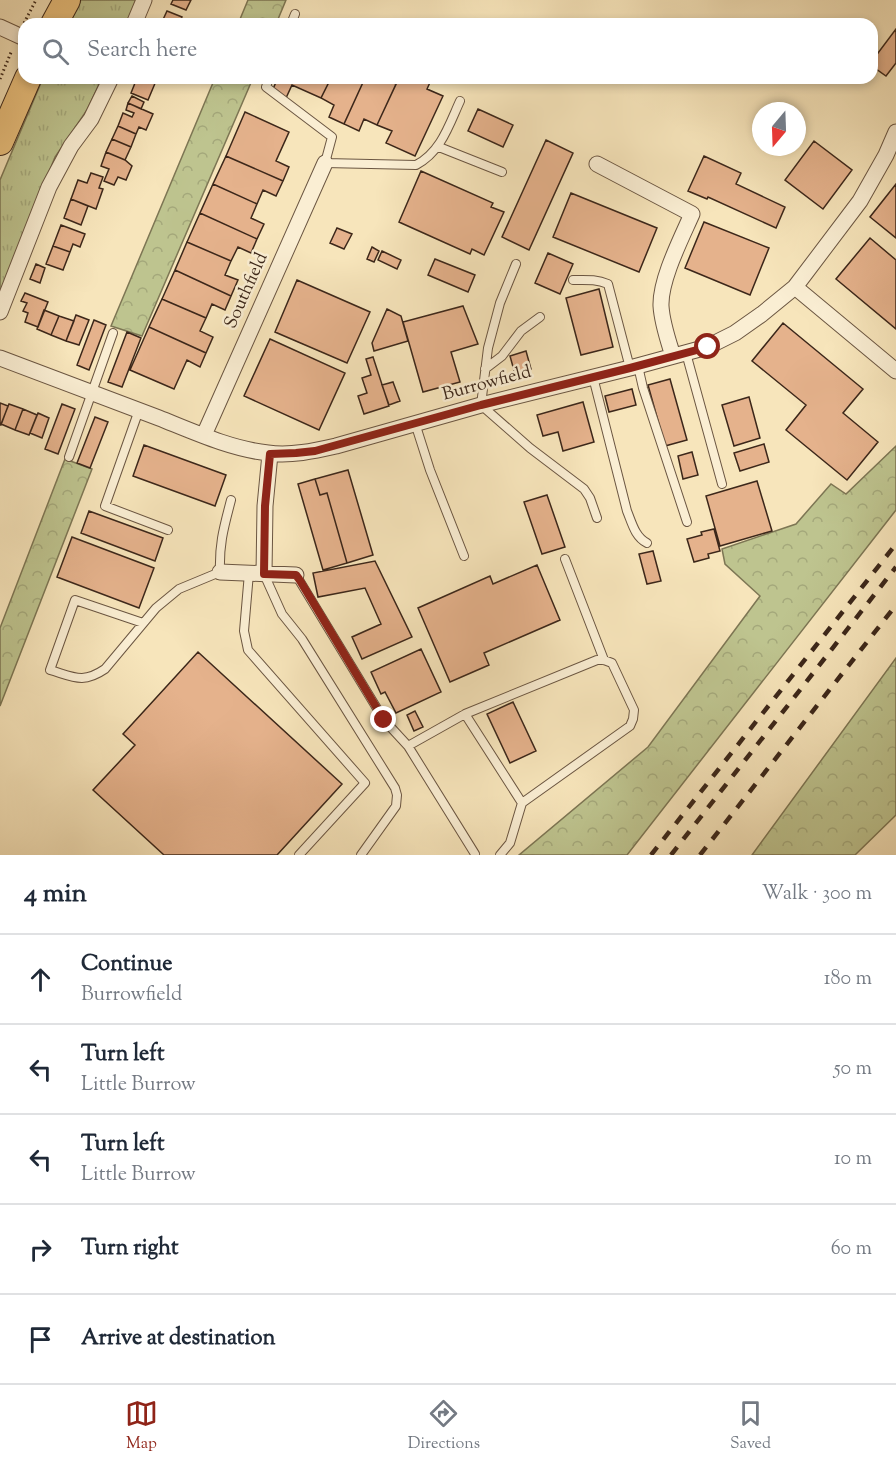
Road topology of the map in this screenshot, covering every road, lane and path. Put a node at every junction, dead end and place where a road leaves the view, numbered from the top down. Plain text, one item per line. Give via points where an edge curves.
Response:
1 (67, 0) edge
2 (144, 0) edge
3 (295, 14) dead end
4 (57, 18) edge
5 (136, 18) edge
6 (293, 18) edge
7 (0, 27) edge
8 (18, 35) edge
9 (25, 84) edge
10 (108, 84) edge
11 (267, 84) edge
12 (460, 101) dead end
13 (896, 132) edge
14 (0, 142) edge
15 (439, 147) junction
16 (325, 163) junction
17 (597, 164) dead end
18 (502, 172) dead end
19 (516, 264) dead end
20 (573, 280) dead end
21 (795, 287) junction
22 (0, 312) edge
23 (540, 317) dead end
24 (114, 333) dead end
25 (680, 354) junction
26 (0, 358) edge
27 (634, 367) junction
28 (485, 369) junction
29 (896, 371) edge
30 (593, 377) junction
31 (92, 393) junction
32 (481, 405) junction
33 (139, 410) junction
34 (415, 423) junction
35 (204, 435) junction
36 (270, 454) junction
37 (69, 457) dead end
38 (722, 484) dead end
39 (231, 500) dead end
40 (597, 518) dead end
41 (687, 522) dead end
42 (168, 530) dead end
43 (647, 543) dead end
44 (464, 556) dead end
45 (565, 559) dead end
46 (220, 572) junction
47 (256, 573) junction
48 (296, 575) joint
49 (143, 622) junction
50 (604, 660) junction
51 (465, 714) junction
52 (408, 746) junction
53 (522, 803) junction
54 (475, 854) edge
55 (298, 855) edge
56 (361, 855) edge
57 (500, 855) edge

1 - 4 main road
2 - 5 street
3 - 6 lane
7 - 8 street
9 - 14 main road
10 - 22 street via 49,187
11 - 16 lane via 332,137
12 - 15 lane
13 - 21 street, Burrowfield via 860,201
15 - 16 lane via 416,165
15 - 18 lane
16 - 35 street, Southfield
17 - 25 street via 692,214 662,290 663,321
19 - 28 lane via 500,303
20 - 27 lane via 591,279 608,284
21 - 25 street, Burrowfield via 735,333 708,347
21 - 29 street
23 - 28 lane
24 - 31 lane
25 - 27 street, Burrowfield
25 - 38 lane
26 - 31 street, Burrowfield
27 - 30 street, Burrowfield
27 - 41 lane
28 - 32 lane
30 - 32 street, Burrowfield
30 - 43 lane via 627,512 635,532
31 - 33 street, Burrowfield
31 - 37 lane
32 - 34 street, Burrowfield
32 - 40 lane via 503,427 584,489
33 - 35 street, Burrowfield
33 - 42 lane via 105,506
34 - 36 street, Burrowfield via 315,451
34 - 44 lane
35 - 36 street, Burrowfield
36 - 47 street
39 - 46 lane via 219,550
45 - 50 lane
46 - 47 street
46 - 49 lane via 179,589
47 - 48 street
47 - 55 lane via 244,631 248,650 365,783
47 - 56 lane via 395,788 396,806
48 - 52 lane via 384,720
49 - 49 lane via 105,669 94,676 81,679 50,670 75,600
50 - 51 lane
50 - 53 lane via 612,663 634,710 630,726
51 - 52 lane
51 - 53 lane
52 - 54 lane
53 - 57 lane via 510,843

